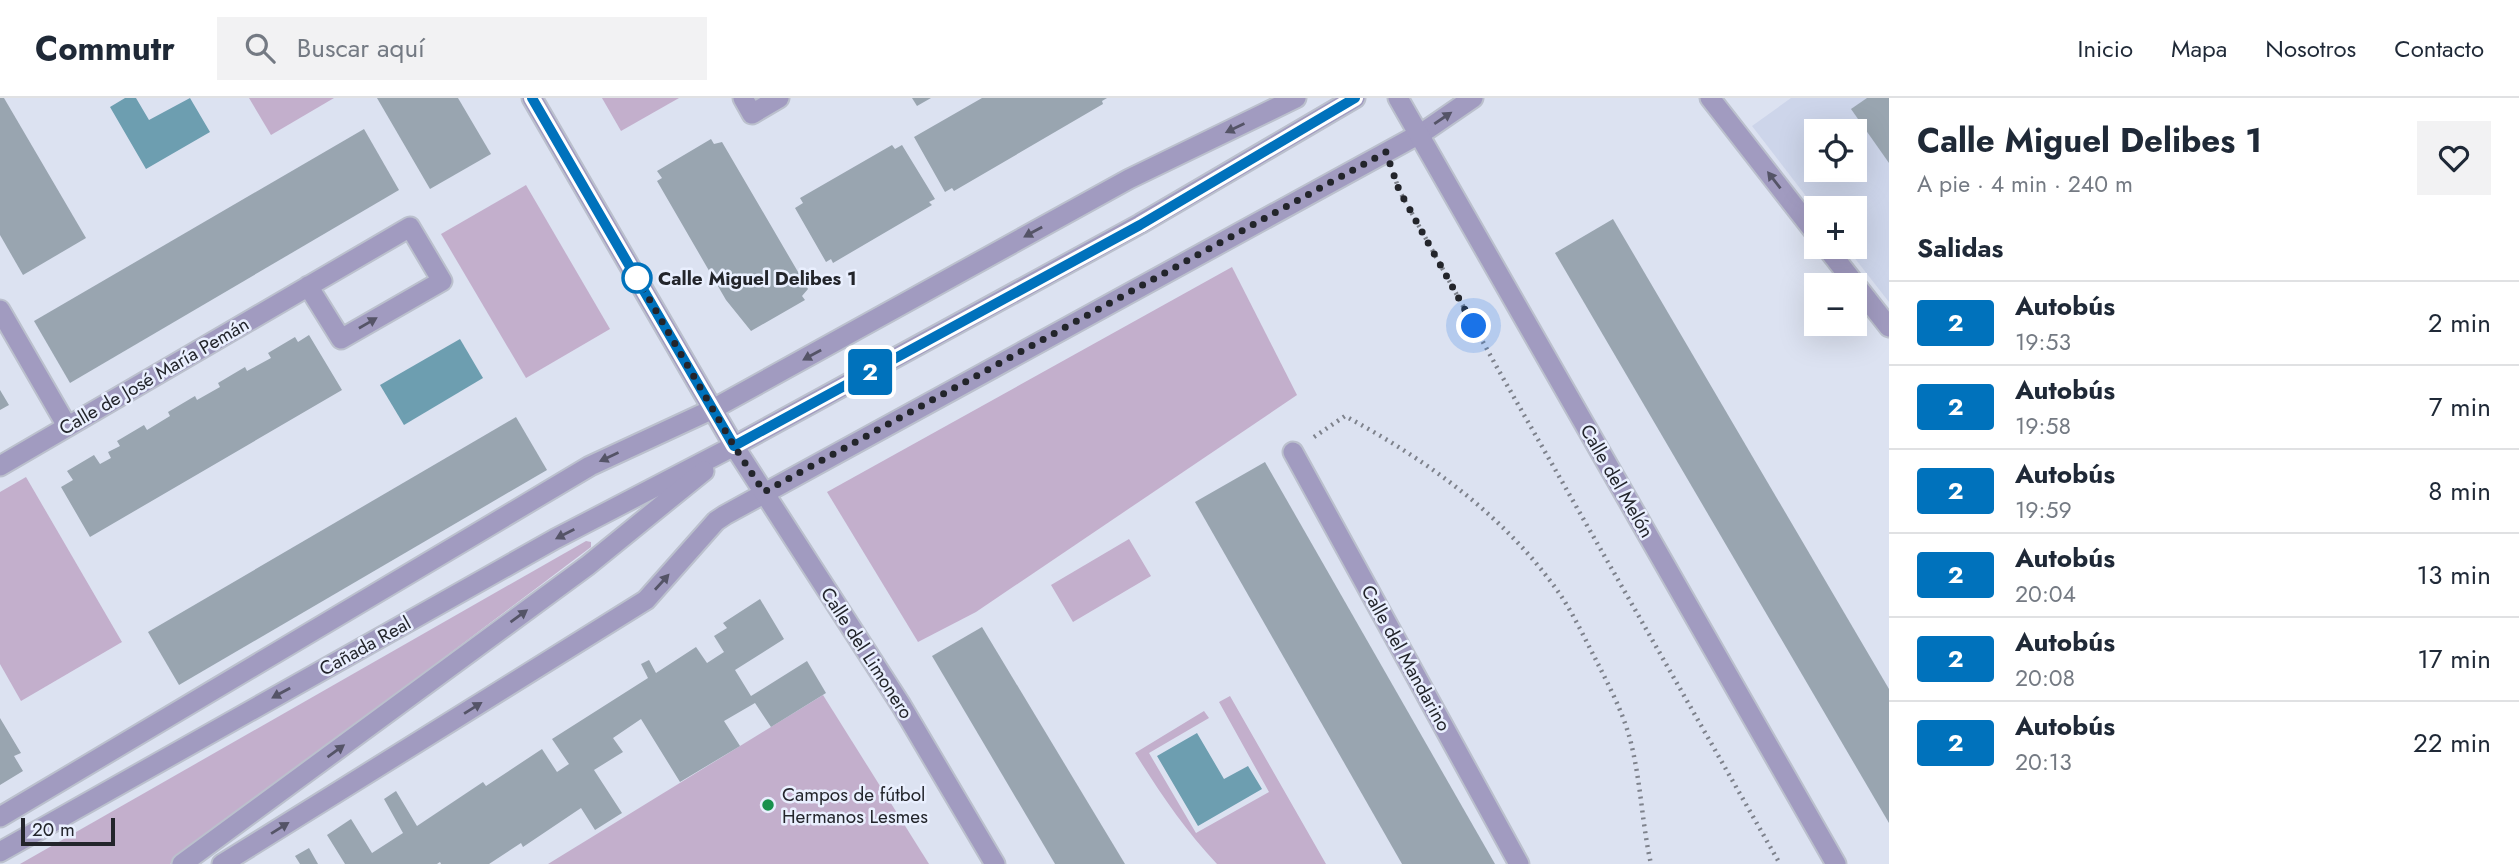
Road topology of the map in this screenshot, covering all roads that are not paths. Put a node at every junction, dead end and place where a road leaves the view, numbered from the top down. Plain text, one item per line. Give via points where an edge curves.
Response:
1 (532, 98) edge
2 (743, 98) edge
3 (779, 98) edge
4 (1296, 98) edge
5 (1355, 98) edge
6 (1398, 98) edge
7 (1473, 98) edge
8 (1710, 98) edge
9 (1419, 134) junction
10 (1804, 219) edge
11 (1835, 259) edge
12 (308, 286) junction
13 (0, 310) edge
14 (1889, 327) edge
15 (713, 409) junction
16 (67, 426) junction
17 (734, 446) junction
18 (1293, 452) road end
19 (0, 466) edge
20 (764, 492) junction
21 (0, 817) edge
22 (0, 852) edge
23 (182, 864) edge
24 (222, 864) edge
25 (996, 864) edge
26 (1519, 864) edge
27 (1836, 864) edge

1 - 15 street, Calle del Limonero
2 - 3 street via 752,114
4 -> 15 street via 1129,178
5 - 17 street, Cañada Real via 1140,225
6 - 9 street, Calle del Melón
9 -> 7 street
10 -> 8 street
9 - 20 street
9 - 27 street, Calle del Melón
11 - 14 street
12 -> 12 street, Calle de José María Pemán via 341,339 442,281 410,227
12 - 16 street, Calle de José María Pemán
13 - 16 street
15 - 17 street, Calle del Limonero
15 -> 21 street via 590,466
16 - 19 street, Calle de José María Pemán
17 - 20 street, Calle del Limonero
17 -> 22 street, Cañada Real via 555,539
23 -> 17 street, Cañada Real via 587,566
18 - 26 street, Calle del Mandarino
24 -> 20 street via 646,600 716,521
20 - 25 street, Calle del Limonero via 901,705

